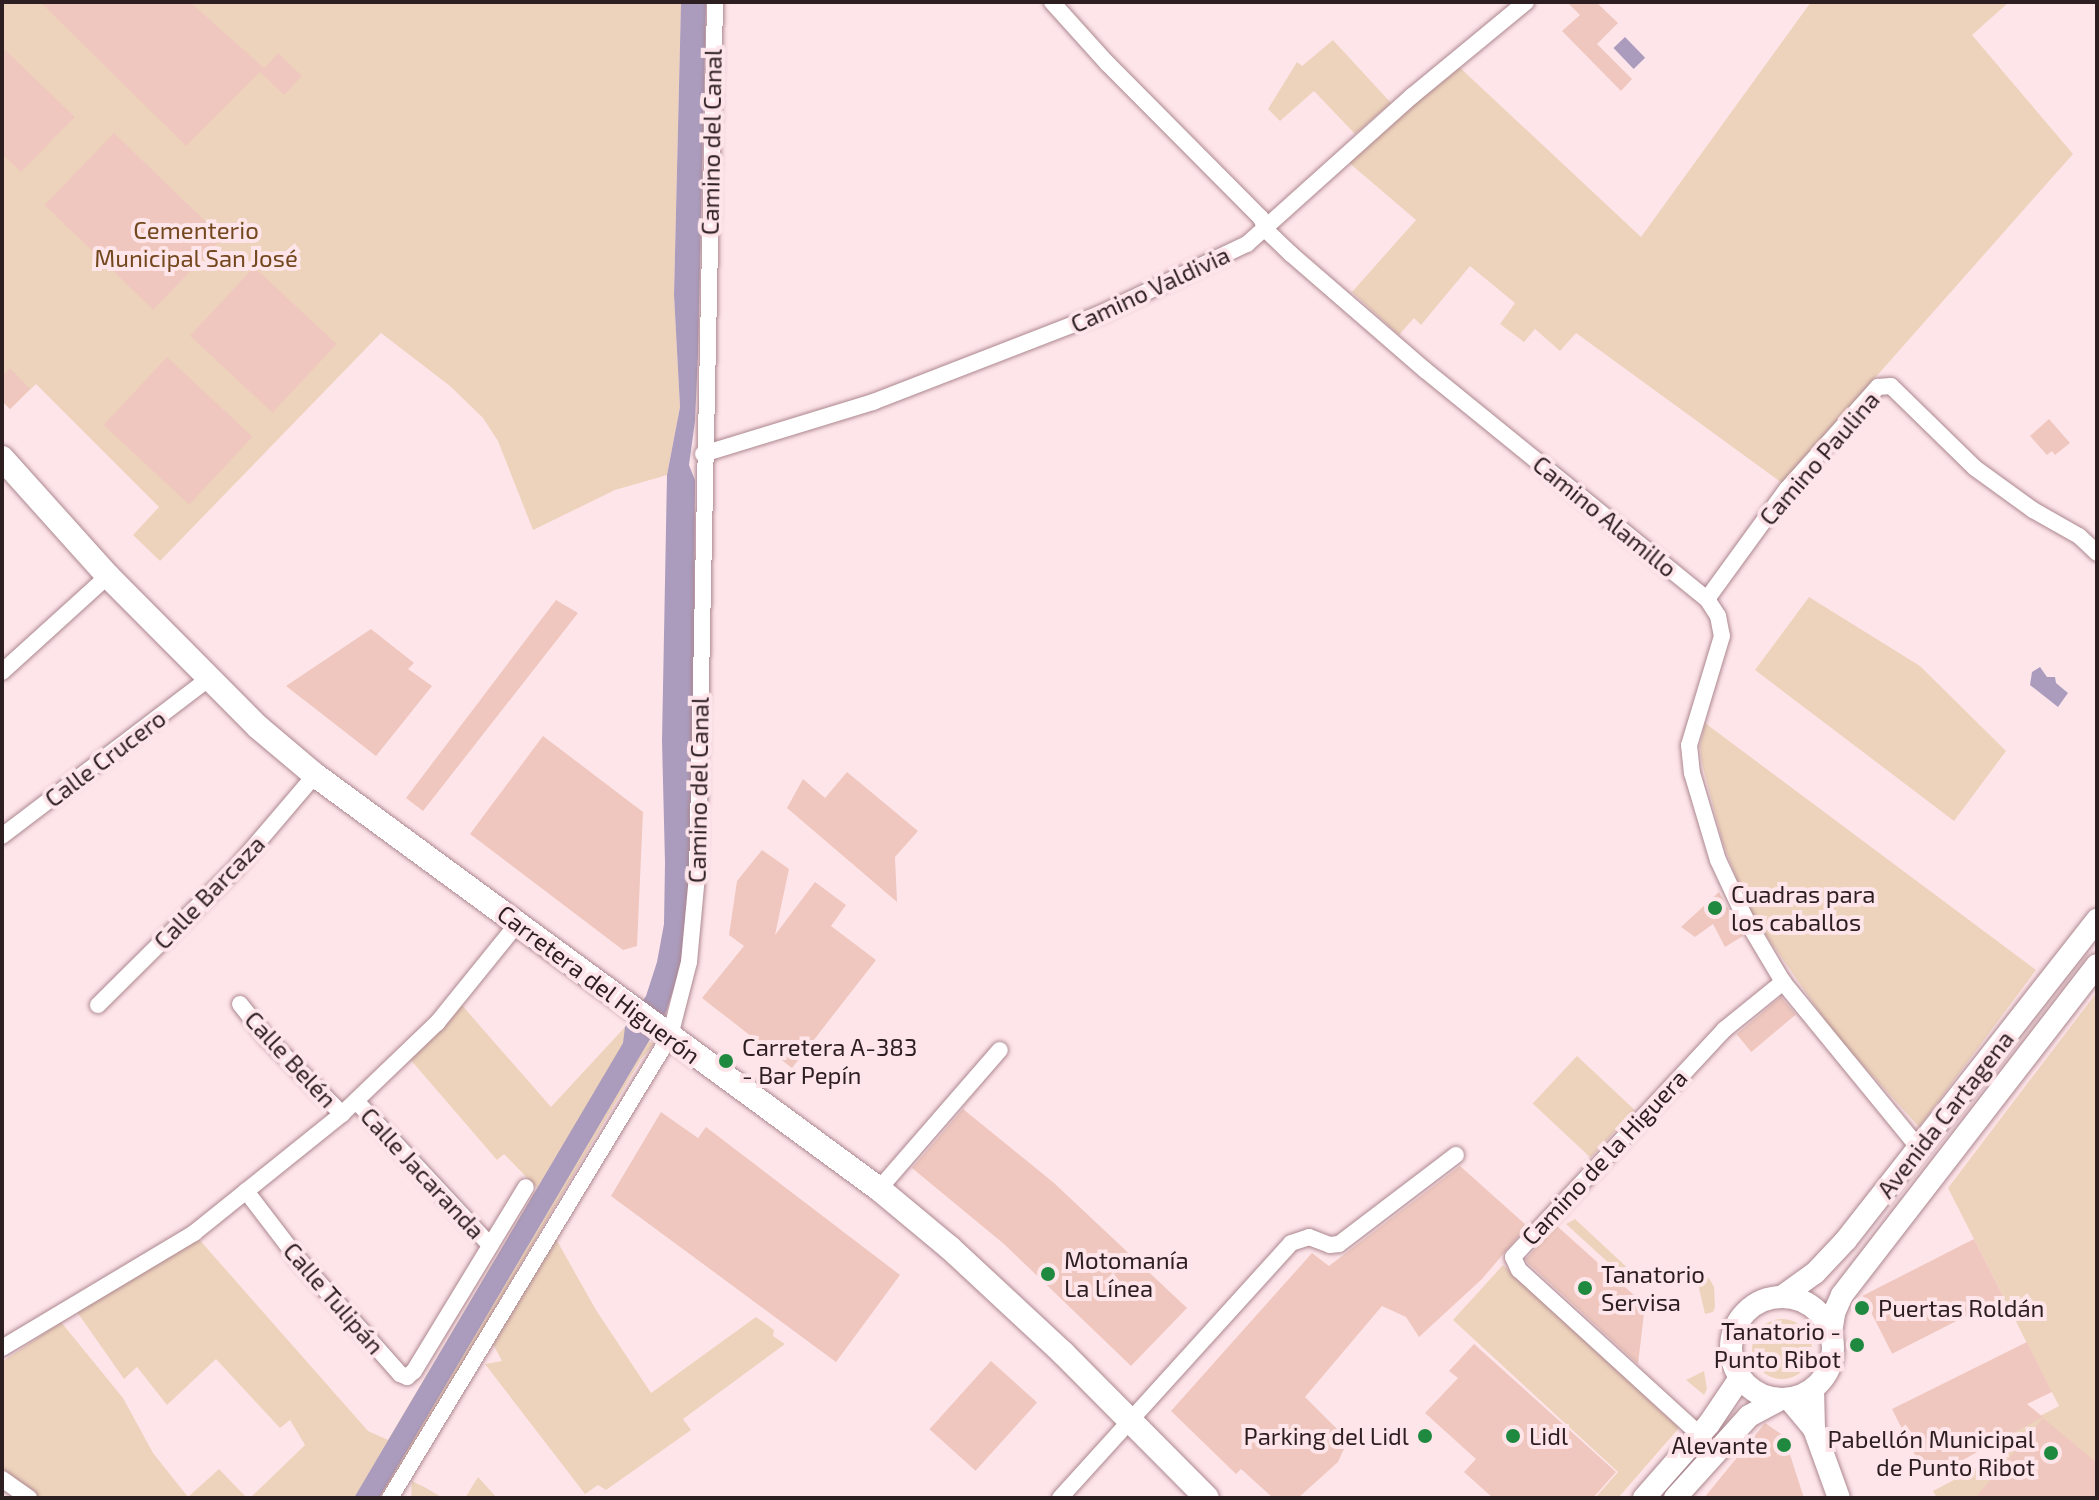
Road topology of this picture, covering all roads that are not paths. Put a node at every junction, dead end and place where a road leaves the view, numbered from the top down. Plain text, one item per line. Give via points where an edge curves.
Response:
1 (715, 2) edge
2 (1052, 2) edge
3 (1526, 2) edge
4 (1266, 230) junction
5 (703, 454) junction
6 (2, 458) edge
7 (2097, 553) edge
8 (108, 576) junction
9 (1707, 599) junction
10 (2, 672) edge
11 (208, 679) junction
12 (315, 775) junction
13 (2, 836) edge
14 (2097, 920) edge
15 (518, 923) junction
16 (2097, 965) edge
17 (1783, 982) junction
18 (240, 1004) dead end
19 (98, 1005) dead end
20 (670, 1036) junction
21 (1000, 1050) dead end
22 (356, 1101) junction
23 (342, 1114) junction
24 (1919, 1148) junction
25 (1456, 1155) dead end
26 (526, 1187) dead end
27 (879, 1189) junction
28 (246, 1191) junction
29 (490, 1245) junction
30 (1783, 1296) junction
31 (1831, 1333) junction
32 (2, 1348) edge
33 (1740, 1378) junction
34 (1813, 1389) junction
35 (1784, 1400) junction
36 (1130, 1420) junction
37 (1814, 1429) junction
38 (1700, 1435) junction
39 (2, 1479) edge
40 (29, 1498) edge
41 (390, 1498) edge
42 (1060, 1498) edge
43 (1207, 1498) edge
44 (1644, 1498) edge
45 (1675, 1498) edge
46 (1839, 1498) edge

1 - 5 street, Camino del Canal
2 - 4 street, Camino Alamillo via 1261,218
3 - 4 street, Camino Valdivia via 1412,96
4 - 5 street, Camino Valdivia via 1100,314 873,402
4 - 9 street, Camino Alamillo via 1425,370
5 - 20 street, Camino del Canal via 697,876 689,962
6 - 8 main road, Carretera del Higuerón
7 - 9 street, Camino Paulina via 1975,468 1891,386 1878,387 1787,489
8 - 10 street
8 - 11 main road, Carretera del Higuerón
9 - 17 street, Camino Alamillo via 1722,636 1689,745 1692,773 1718,860
11 - 12 main road, Carretera del Higuerón
11 - 13 street, Calle Crucero
12 - 15 main road, Carretera del Higuerón
12 - 19 street, Calle Barcaza via 235,869
14 - 24 main road, Avenida Cartagena
15 - 20 main road, Carretera del Higuerón
15 - 22 street via 437,1023
16 - 31 main road, Avenida Cartagena via 1842,1295
17 - 24 street, Camino Alamillo
17 - 38 street, Camino de la Higuera via 1725,1029 1513,1257 1515,1266
18 - 23 street, Calle Belén
20 - 27 main road, Carretera del Higuerón
20 - 41 street, Camino del Canal
21 - 27 street
22 - 23 street
22 - 29 street, Calle Jacaranda
23 - 28 street
24 - 30 main road, Avenida Cartagena via 1846,1240 1815,1273
25 - 36 street via 1339,1244 1309,1237 1291,1243
26 - 29 street
27 - 36 main road, Carretera del Higuerón via 950,1248
28 - 29 street, Calle Tulipán via 400,1374 411,1375
28 - 32 street via 194,1233
30 - 31 main road via 1813,1307
30 - 33 main road via 1752,1306 1736,1324 1730,1348
31 - 34 main road via 1831,1364
33 - 35 main road via 1750,1389
33 - 38 main road
34 - 35 main road
34 - 37 main road
35 - 37 main road
35 - 45 main road via 1749,1416
36 - 42 street
36 - 43 main road, Carretera del Higuerón
37 - 46 main road
38 - 44 main road
39 - 40 street

